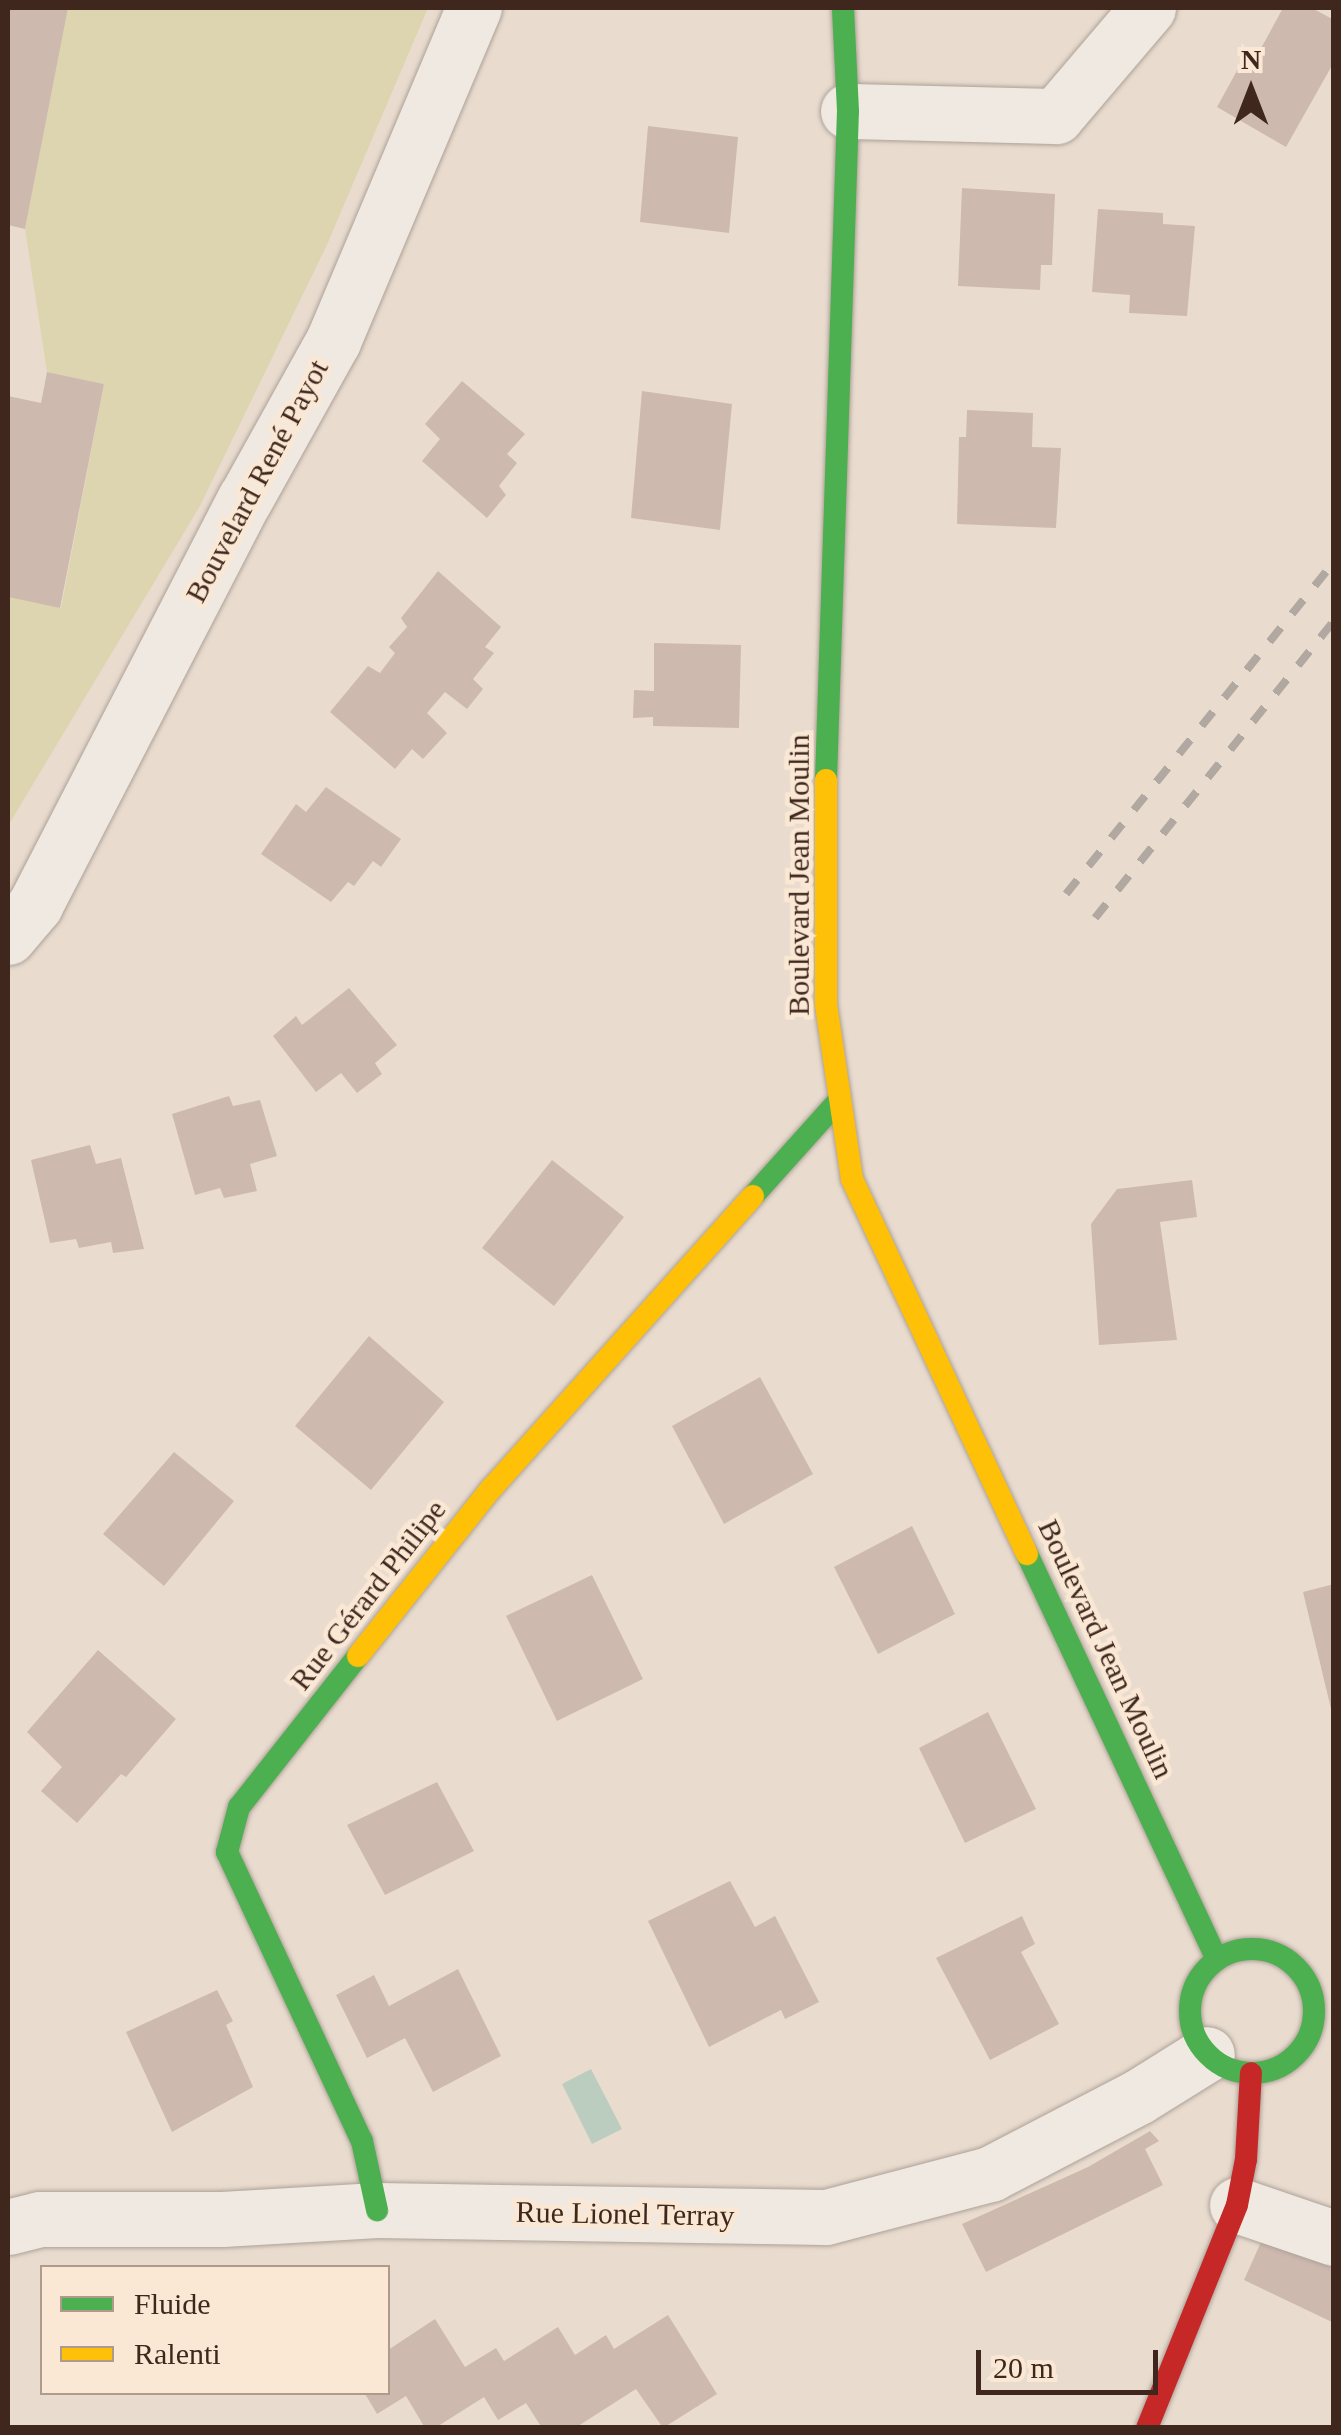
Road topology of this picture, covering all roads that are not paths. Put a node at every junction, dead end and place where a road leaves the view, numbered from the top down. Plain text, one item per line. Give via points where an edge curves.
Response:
1 (474, 8) edge
2 (843, 8) edge
3 (1148, 8) edge
4 (848, 111) junction
5 (8, 937) edge
6 (840, 1099) junction
7 (1217, 1959) junction
8 (1334, 1972) edge
9 (1310, 1986) junction
10 (1229, 2063) junction
11 (1237, 2205) junction
12 (378, 2210) junction
13 (8, 2227) edge
14 (1334, 2238) edge
15 (1147, 2428) edge

1 - 5 street, Bouvelard René Payot via 333,341 35,906
2 - 4 street, Boulevard Jean Moulin
3 - 4 street via 1056,116
4 - 6 street, Boulevard Jean Moulin via 823,867 826,1005
6 - 7 street, Boulevard Jean Moulin via 852,1179
6 - 12 street, Rue Gérard Philipe via 491,1489 239,1806 227,1852 362,2141
7 - 9 street via 1270,1951
7 - 10 street via 1195,1986 1191,2022
8 - 9 street
9 - 10 street via 1313,2027 1290,2061
10 - 11 street via 1246,2160
10 - 12 street, Rue Lionel Terray via 1138,2098 990,2174 826,2218
11 - 14 street
11 - 15 street
12 - 13 street, Rue Lionel Terray via 222,2220 40,2220

